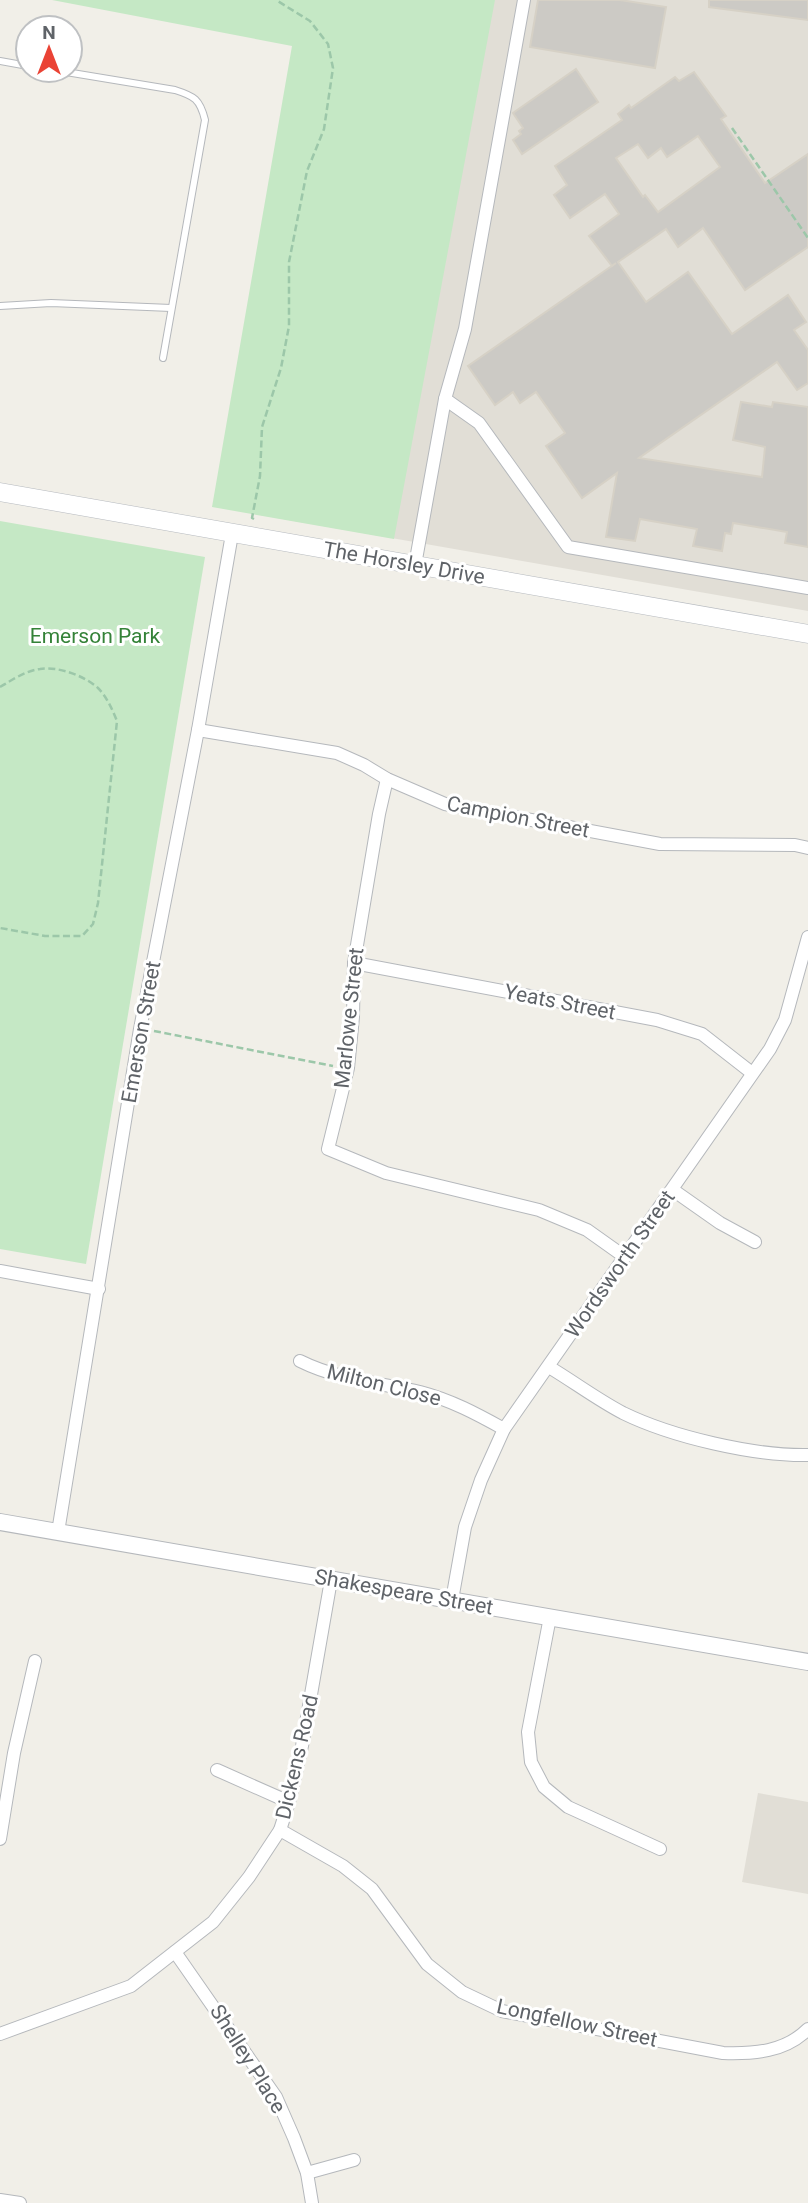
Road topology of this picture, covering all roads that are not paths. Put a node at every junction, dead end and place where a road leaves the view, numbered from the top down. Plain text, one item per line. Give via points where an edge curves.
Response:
1 (524, 0) edge
2 (84, 75) edge
3 (0, 306) edge
4 (171, 308) junction
5 (163, 358) dead end
6 (445, 399) junction
7 (0, 492) edge
8 (232, 534) junction
9 (415, 565) junction
10 (808, 588) edge
11 (808, 634) edge
12 (198, 730) junction
13 (387, 779) junction
14 (808, 848) edge
15 (808, 937) edge
16 (354, 963) junction
17 (752, 1073) junction
18 (673, 1189) junction
19 (755, 1242) dead end
20 (625, 1257) junction
21 (0, 1271) edge
22 (99, 1289) junction
23 (300, 1361) dead end
24 (549, 1367) junction
25 (504, 1429) junction
26 (808, 1455) edge
27 (0, 1522) edge
28 (58, 1532) junction
29 (331, 1580) junction
30 (452, 1600) junction
31 (550, 1617) junction
32 (35, 1661) dead end
33 (808, 1662) edge
34 (217, 1770) dead end
35 (289, 1802) junction
36 (280, 1830) junction
37 (0, 1839) edge
38 (660, 1849) dead end
39 (176, 1952) junction
40 (1, 2029) edge
41 (806, 2037) edge
42 (354, 2160) dead end
43 (307, 2173) junction
44 (0, 2200) edge
45 (20, 2203) edge
46 (312, 2203) edge

1 - 6 street via 465,329
2 - 4 lane via 175,90 192,95 202,106 205,120
3 - 4 lane via 51,303
4 - 5 lane
6 - 9 street
6 - 10 street via 479,423 568,547
7 - 8 main road, The Horsley Drive
8 - 9 main road, The Horsley Drive
8 - 12 street, Emerson Street
9 - 11 main road, The Horsley Drive
12 - 13 street, Campion Street via 337,753
12 - 22 street, Emerson Street via 140,1029
13 - 14 street, Campion Street via 445,804 660,844
13 - 16 street, Marlowe Street
15 - 17 street, Wordsworth Street via 785,1020
16 - 17 street, Yeats Street via 657,1020 702,1034
16 - 20 street, Marlowe Street via 348,1068 328,1149 386,1172 539,1210 587,1230
17 - 18 street, Wordsworth Street
18 - 19 street
18 - 20 street, Wordsworth Street
20 - 24 street, Wordsworth Street
21 - 22 street
22 - 28 street, Emerson Street
23 - 25 street, Milton Close via 324,1373 456,1403
24 - 25 street, Wordsworth Street
24 - 26 street via 621,1412 663,1430 725,1445
25 - 30 street, Wordsworth Street via 465,1527
27 - 28 street, Shakespeare Street
28 - 29 street, Shakespeare Street
29 - 30 street, Shakespeare Street
29 - 35 street, Dickens Road
30 - 31 street, Shakespeare Street
31 - 33 street, Shakespeare Street
31 - 38 street via 528,1732 531,1762 544,1787 568,1807
32 - 37 street
34 - 35 street
35 - 36 street, Dickens Road
36 - 39 street, Dickens Road via 213,1922
36 - 41 street, Longfellow Street via 373,1889 427,1964 463,1992 502,2011 723,2053 752,2054
39 - 40 street, Dickens Road via 131,1986
39 - 43 street, Shelley Place via 276,2097
42 - 43 street
43 - 46 street, Shelley Place
44 - 45 street

